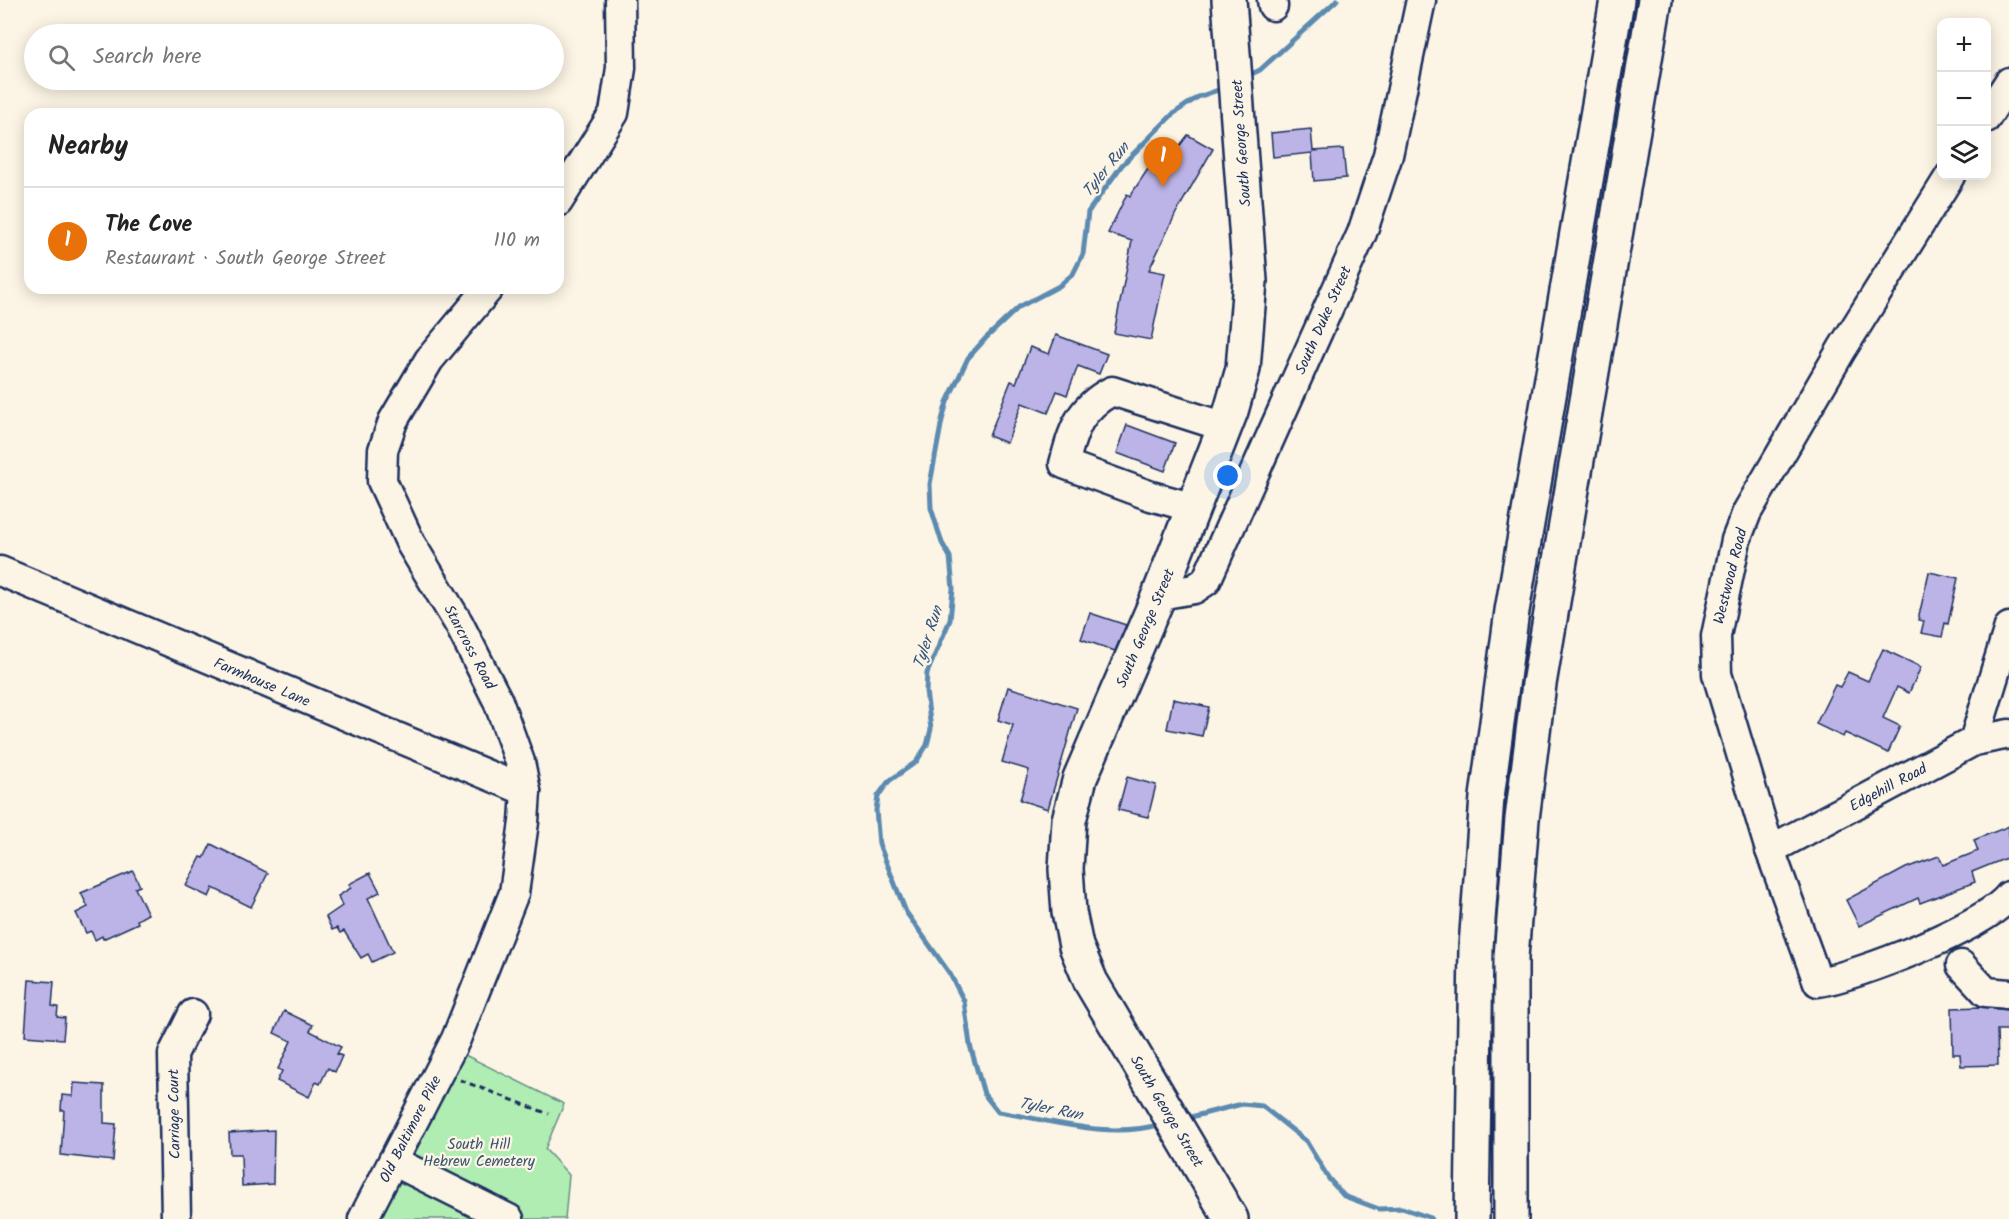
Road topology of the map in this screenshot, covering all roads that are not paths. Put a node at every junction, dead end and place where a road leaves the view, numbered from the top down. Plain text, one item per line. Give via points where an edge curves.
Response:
1 (620, 0) edge
2 (1229, 0) edge
3 (1421, 0) edge
4 (1617, 0) edge
5 (1655, 0) edge
6 (2009, 82) edge
7 (1991, 110) edge
8 (1948, 180) edge
9 (564, 192) edge
10 (484, 294) edge
11 (1228, 419) junction
12 (1194, 508) junction
13 (0, 571) edge
14 (1159, 595) junction
15 (2009, 627) edge
16 (2009, 734) edge
17 (1974, 741) junction
18 (526, 791) junction
19 (1770, 850) junction
20 (2009, 896) edge
21 (1961, 965) dead end
22 (2009, 994) edge
23 (193, 1014) dead end
24 (456, 1039) joint
25 (393, 1161) junction
26 (176, 1219) edge
27 (363, 1219) edge
28 (509, 1219) edge
29 (1231, 1219) edge
30 (1472, 1219) edge
31 (1511, 1219) edge

1 - 9 street via 621,68 614,113
2 - 11 main road, South George Street via 1250,281 1243,369
3 - 14 street, South Duke Street via 1388,154 1362,233 1206,581 1194,589
4 - 30 main road via 1512,611 1487,797 1475,957
5 - 31 main road via 1544,649 1522,819 1511,957
6 - 7 street
8 - 19 street, Westwood Road via 1836,359 1748,512 1736,540 1716,636 1717,674
10 - 18 street, Starcross Road via 429,360 393,421 383,450 382,481 411,544 459,624 498,701
11 - 12 main road, South George Street
11 - 12 street via 1178,402 1112,391 1092,401 1072,431 1064,464
12 - 14 main road, South George Street
13 - 18 street, Farmhouse Lane
14 - 29 main road, South George Street via 1080,778 1069,820 1066,869 1070,912 1076,946 1088,973
15 - 17 street
16 - 17 street, Edgehill Road
17 - 19 street, Edgehill Road
18 - 24 street, Starcross Road via 514,893
19 - 20 street, Westwood Road via 1818,982 1840,979 1897,957 1982,916
21 - 22 street via 1986,992
23 - 26 street, Carriage Court via 173,1054
24 - 25 street, Old Baltimore Pike
25 - 27 street, Old Baltimore Pike
25 - 28 street

